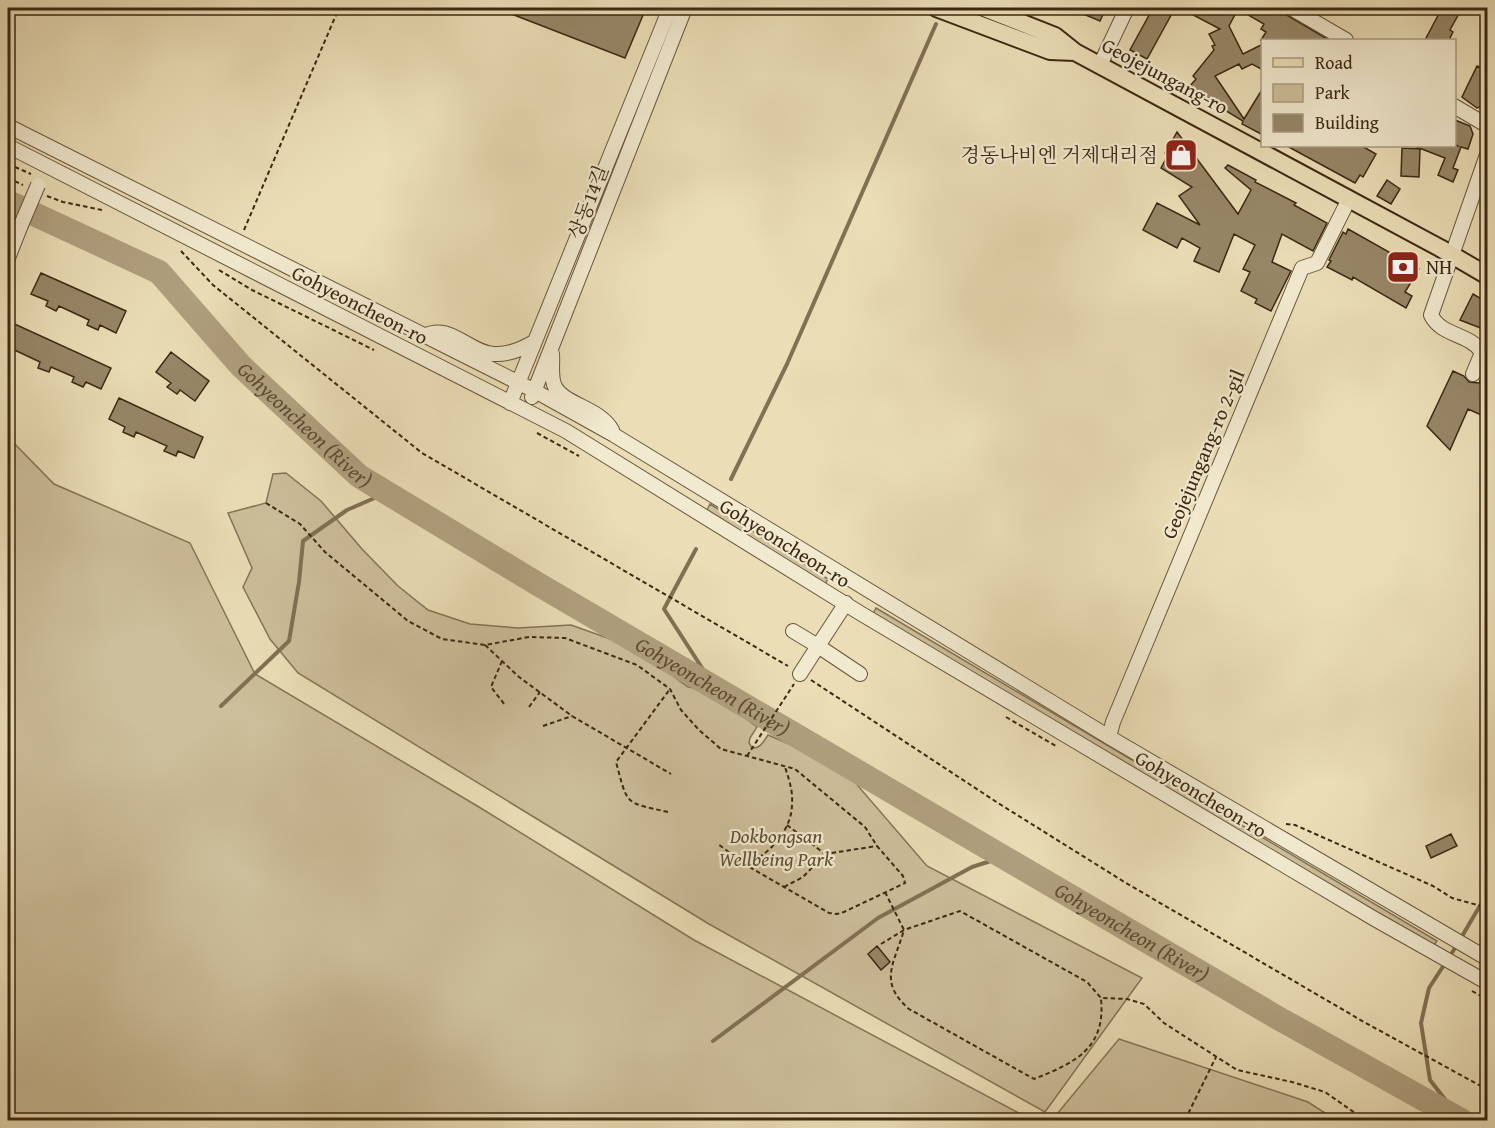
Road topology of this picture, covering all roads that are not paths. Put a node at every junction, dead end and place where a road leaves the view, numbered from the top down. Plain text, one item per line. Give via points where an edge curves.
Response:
1 (670, 8) edge
2 (685, 8) edge
3 (936, 8) edge
4 (984, 8) edge
5 (1127, 8) edge
6 (1291, 8) edge
7 (1344, 39) edge
8 (1074, 52) junction
9 (1100, 65) junction
10 (1456, 107) edge
11 (8, 126) edge
12 (1488, 126) edge
13 (8, 146) edge
14 (53, 149) junction
15 (1488, 152) edge
16 (42, 176) junction
17 (1349, 199) junction
18 (1451, 255) junction
19 (8, 258) edge
20 (1488, 276) edge
21 (424, 336) junction
22 (534, 342) junction
23 (551, 349) junction
24 (1473, 374) dead end
25 (518, 383) junction
26 (535, 391) junction
27 (510, 403) junction
28 (527, 410) junction
29 (614, 435) junction
30 (846, 603) junction
31 (793, 631) dead end
32 (818, 646) junction
33 (800, 674) road end
34 (860, 674) dead end
35 (1109, 736) junction
36 (1488, 959) edge
37 (1488, 983) edge

1 - 22 street, 상동14길
2 - 23 street, 상동14길
3 - 8 main road, Geojejungang-ro via 1050,51
4 - 8 main road, Geojejungang-ro via 1055,36
5 - 9 street
6 - 7 street
8 - 9 main road, Geojejungang-ro
9 - 17 main road, Geojejungang-ro
10 - 12 street
11 - 14 street, Gohyeoncheon-ro
13 - 16 street, Gohyeoncheon-ro
14 - 16 street
14 - 21 street, Gohyeoncheon-ro
15 - 18 street
16 - 19 street, bridge
16 - 27 street, Gohyeoncheon-ro
17 - 18 main road, Geojejungang-ro
17 - 35 street, Geojejungang-ro 2-gil via 1317,263 1302,268
18 - 20 main road, Geojejungang-ro
18 - 24 street via 1431,315 1440,328 1473,343 1481,351
21 - 22 street via 441,331 491,354 514,351
21 - 25 street, Gohyeoncheon-ro
22 - 25 street, 상동14길
23 - 26 street, 상동14길
23 - 29 street via 556,388 606,420
25 - 26 street, Gohyeoncheon-ro
25 - 27 street, 상동14길
26 - 28 street, 상동14길
26 - 29 street, Gohyeoncheon-ro
27 - 28 street, Gohyeoncheon-ro
28 - 30 street, Gohyeoncheon-ro
29 - 35 street, Gohyeoncheon-ro
30 - 32 street
30 - 37 street, Gohyeoncheon-ro via 1129,774
31 - 32 street
32 - 33 street
32 - 34 street
35 - 36 street, Gohyeoncheon-ro

